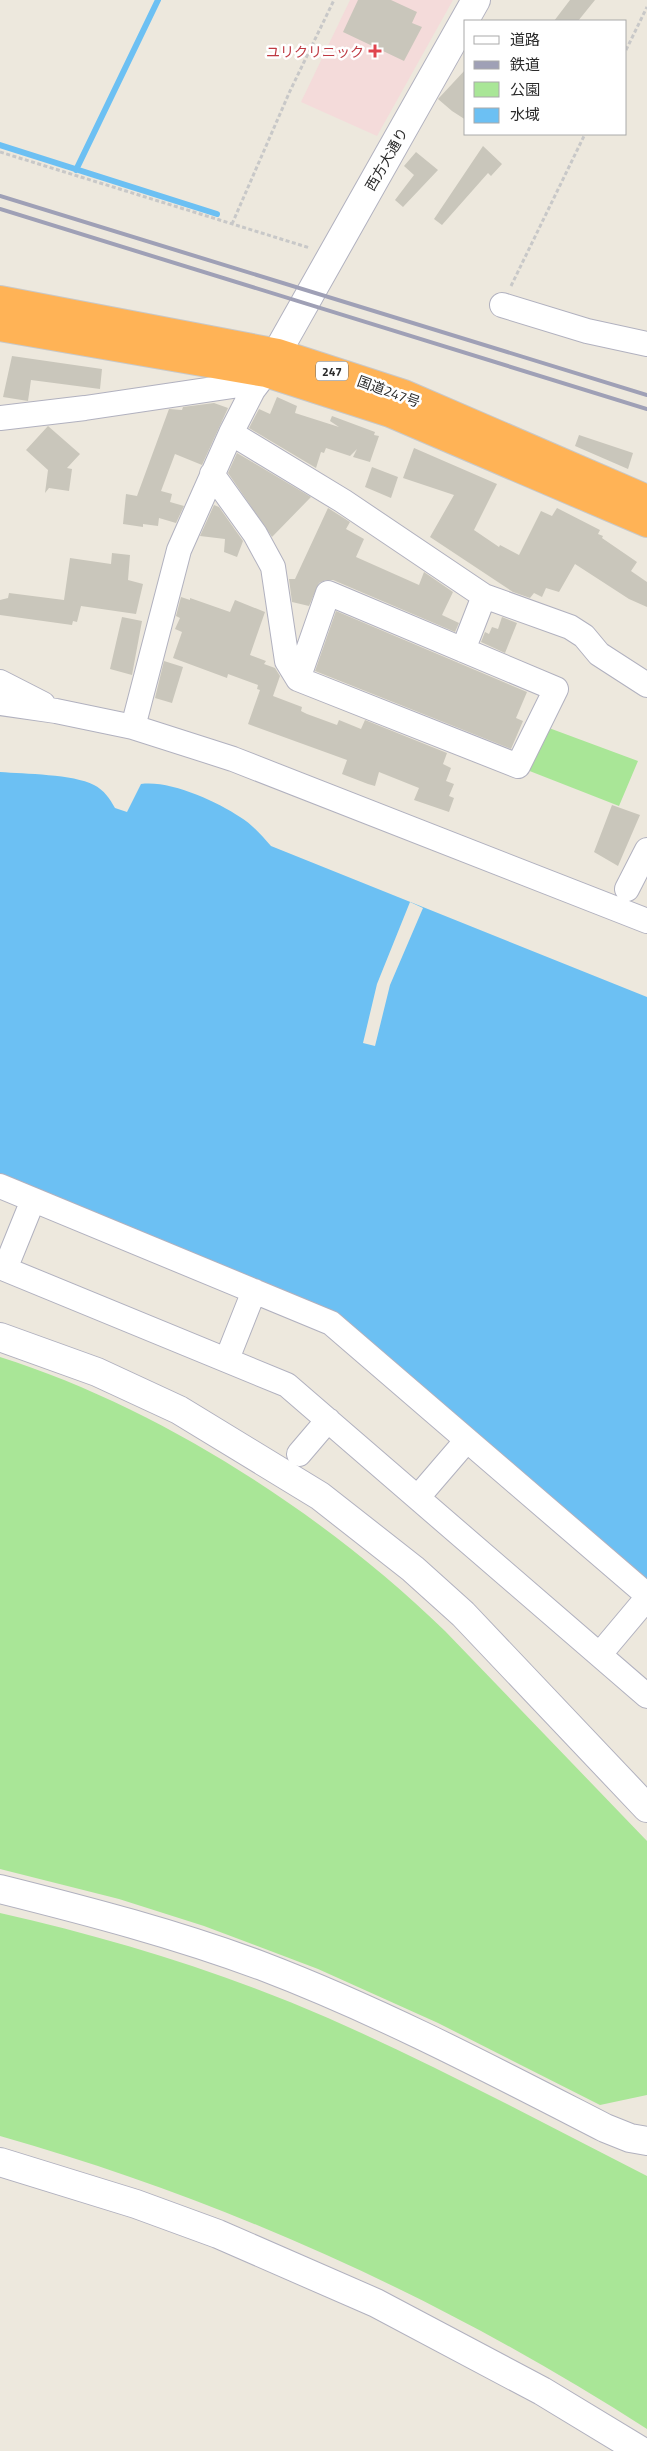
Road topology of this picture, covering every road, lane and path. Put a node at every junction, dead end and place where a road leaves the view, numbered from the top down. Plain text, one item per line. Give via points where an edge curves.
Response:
1 (334, 0) edge
2 (476, 0) edge
3 (647, 7) edge
4 (465, 20) edge
5 (464, 21) edge
6 (627, 48) edge
7 (585, 135) edge
8 (0, 152) edge
9 (232, 224) junction
10 (310, 248) dead end
11 (0, 300) edge
12 (502, 305) joint
13 (0, 327) edge
14 (647, 344) edge
15 (272, 363) junction
16 (0, 418) edge
17 (231, 433) junction
18 (212, 474) junction
19 (647, 499) edge
20 (647, 523) edge
21 (484, 596) junction
22 (463, 650) junction
23 (298, 679) junction
24 (0, 682) edge
25 (647, 685) edge
26 (0, 703) edge
27 (56, 711) junction
28 (133, 727) junction
29 (647, 850) edge
30 (627, 889) dead end
31 (647, 921) edge
32 (0, 1186) edge
33 (34, 1200) junction
34 (2, 1268) edge
35 (254, 1291) junction
36 (0, 1337) edge
37 (227, 1359) junction
38 (328, 1420) junction
39 (467, 1440) junction
40 (299, 1454) dead end
41 (418, 1498) junction
42 (647, 1597) edge
43 (600, 1654) junction
44 (647, 1696) edge
45 (647, 1808) edge
46 (0, 1889) edge
47 (647, 2141) edge
48 (0, 2162) edge
49 (641, 2451) edge

1 - 9 path via 290,90
2 - 4 street, 西方大通り
3 - 6 path
5 - 15 street, 西方大通り
7 - 12 path
8 - 9 path
9 - 10 path
11 - 15 highway, 国道247号 / 247
12 - 14 street via 587,332
13 - 15 highway, 国道247号 / 247
15 - 16 street via 233,386
15 - 17 street via 253,390
15 - 19 highway, 国道247号 / 247 via 404,394
15 - 20 highway, 国道247号 / 247
17 - 18 street
17 - 21 street via 343,501
18 - 23 street via 274,567 287,661
18 - 28 street via 179,550
21 - 22 street
21 - 25 street via 570,626 584,636 599,654
22 - 23 street via 328,593
22 - 23 street via 556,689 518,766
24 - 27 street
26 - 27 street
27 - 28 street
28 - 31 street via 233,759
29 - 30 street
32 - 33 street
33 - 34 street
33 - 35 street
34 - 37 street
35 - 37 street
35 - 39 street via 331,1323
36 - 45 street via 96,1372 179,1410 320,1496 413,1569 463,1614
37 - 38 street via 288,1385
38 - 40 street
38 - 41 street
39 - 41 street
39 - 42 street
41 - 43 street
42 - 43 street
43 - 44 street
46 - 47 street via 88,1910 261,1966 409,2029 605,2128
48 - 49 street via 118,2198 218,2234 376,2303 542,2391

